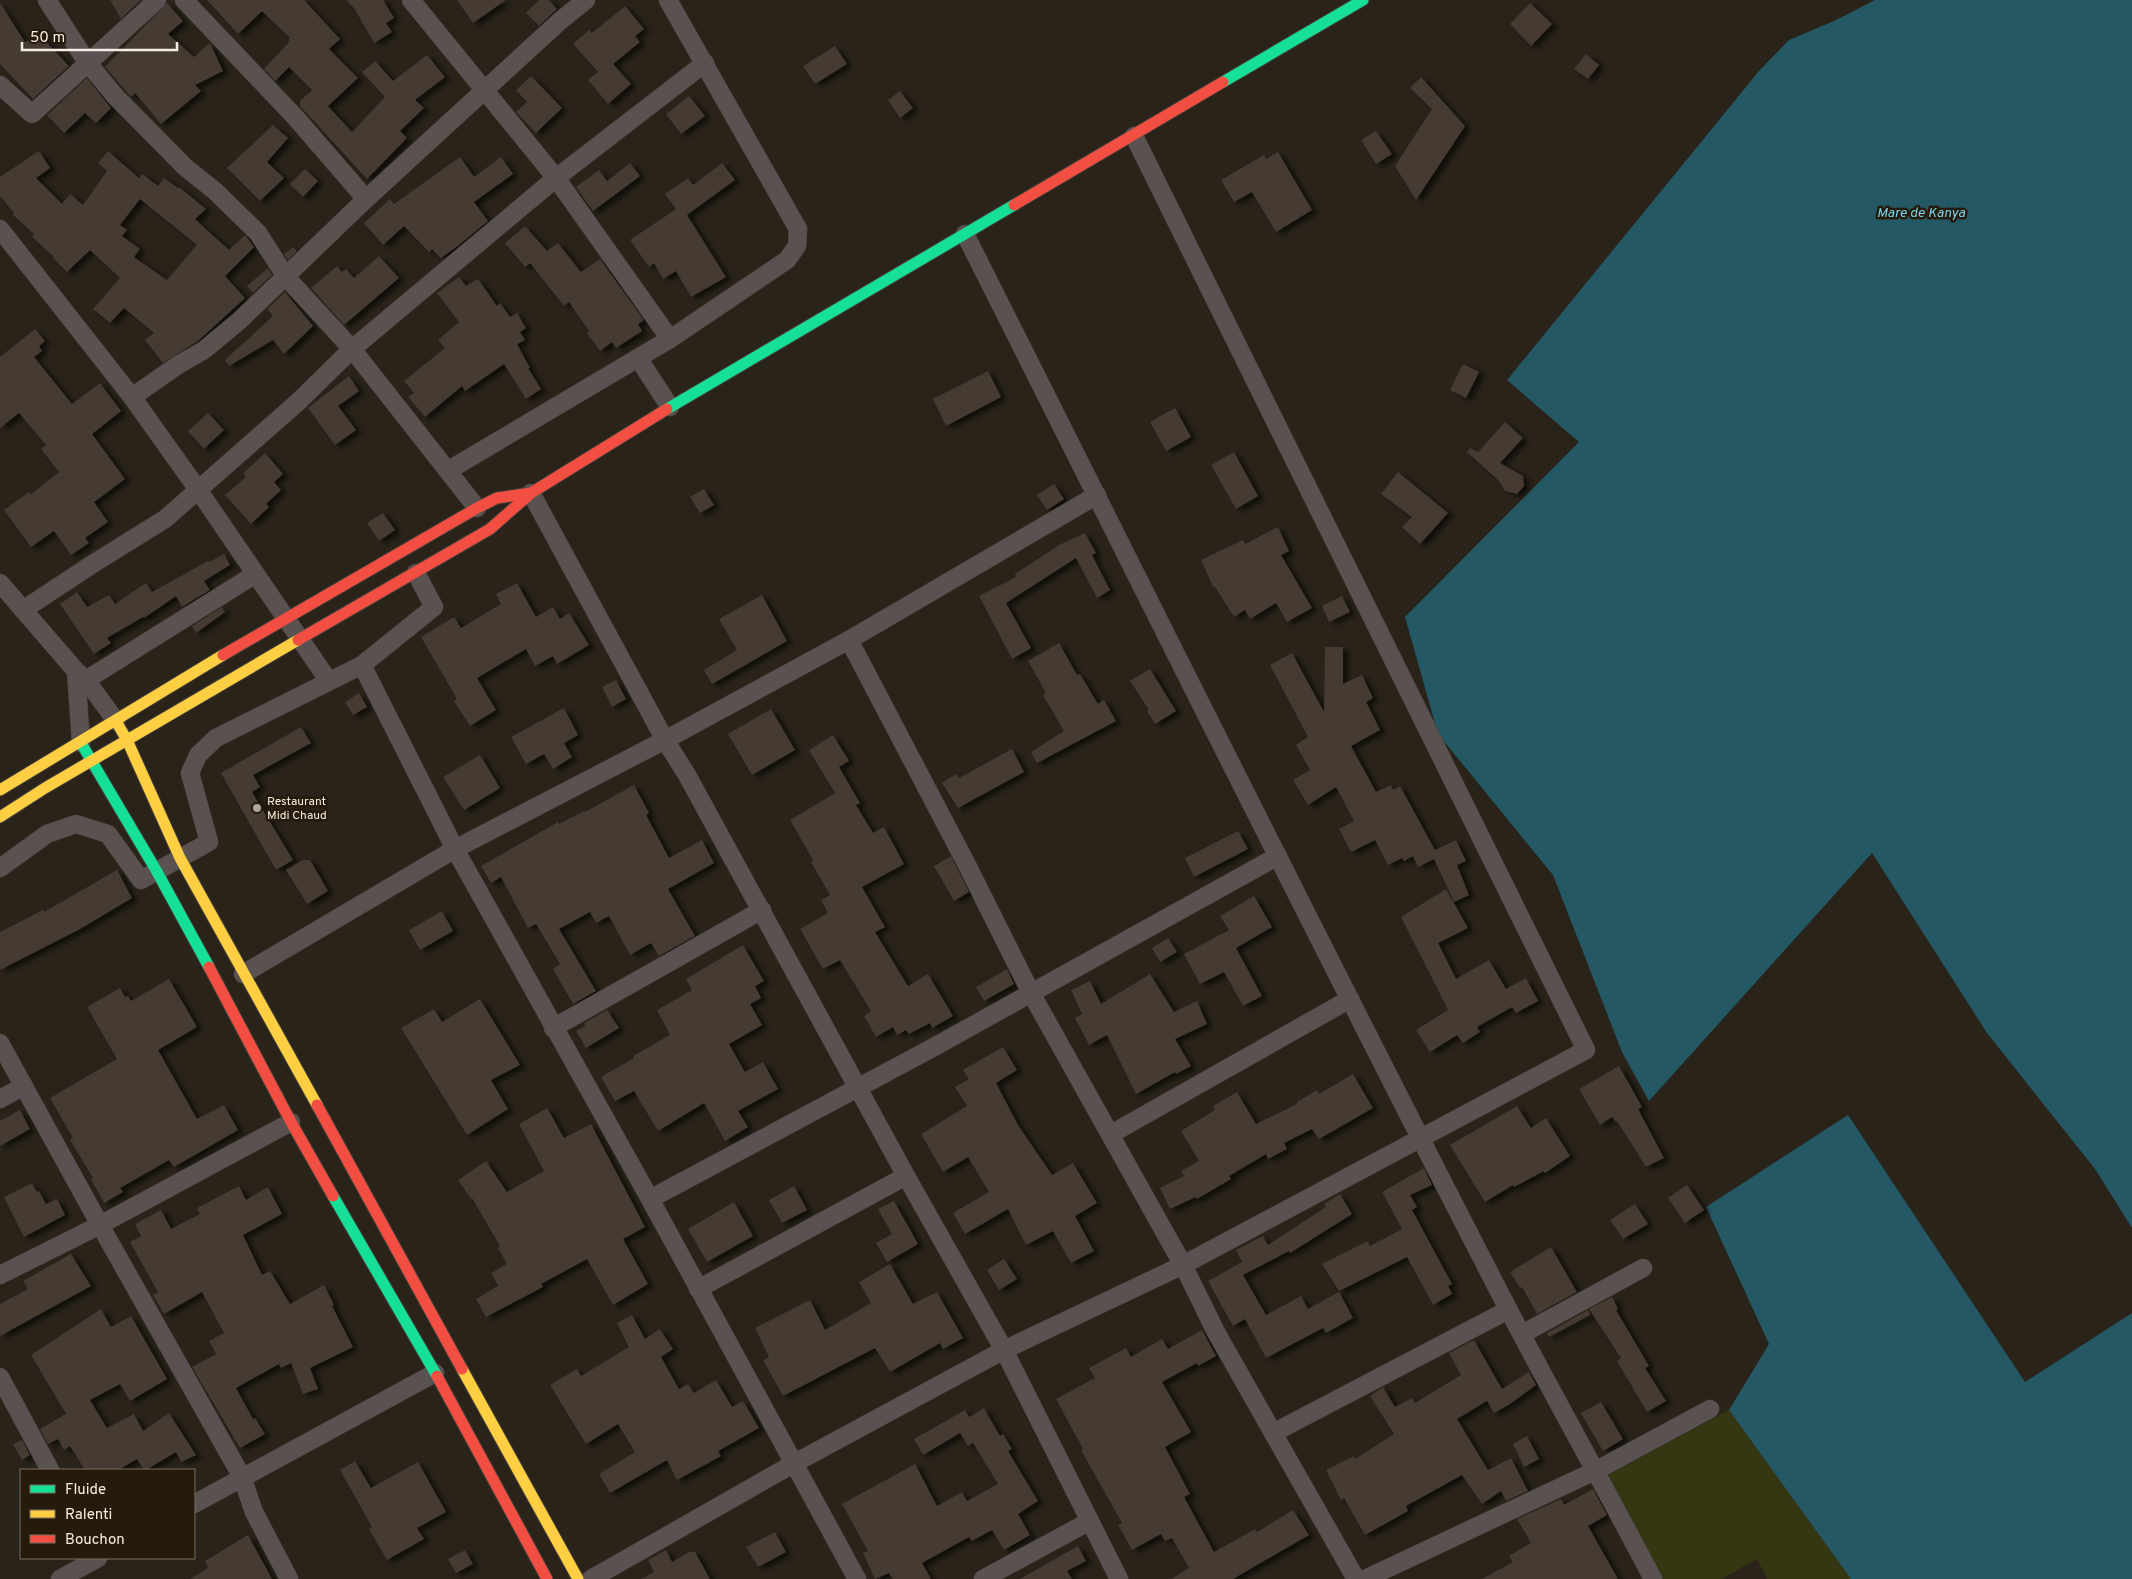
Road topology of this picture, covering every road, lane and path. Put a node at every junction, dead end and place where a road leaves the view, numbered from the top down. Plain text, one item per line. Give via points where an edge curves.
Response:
1 (47, 0) edge
2 (157, 0) edge
3 (184, 0) edge
4 (412, 0) edge
5 (586, 0) edge
6 (668, 0) edge
7 (1363, 0) edge
8 (87, 62) junction
9 (705, 63) junction
10 (0, 84) edge
11 (486, 91) junction
12 (1134, 136) junction
13 (556, 178) junction
14 (366, 199) junction
15 (0, 229) edge
16 (965, 234) junction
17 (286, 277) junction
18 (670, 339) junction
19 (352, 349) junction
20 (638, 358) junction
21 (132, 397) junction
22 (670, 407) junction
23 (449, 470) junction
24 (199, 491) junction
25 (531, 493) junction
26 (1097, 495) junction
27 (477, 508) junction
28 (416, 573) junction
29 (254, 575) junction
30 (0, 583) edge
31 (23, 610) junction
32 (285, 618) junction
33 (301, 640) junction
34 (849, 640) junction
35 (362, 665) junction
36 (81, 676) junction
37 (328, 680) junction
38 (116, 721) junction
39 (128, 740) junction
40 (665, 740) junction
41 (81, 743) junction
42 (92, 761) junction
43 (0, 790) edge
44 (0, 817) edge
45 (455, 850) junction
46 (1278, 856) junction
47 (180, 858) junction
48 (0, 868) edge
49 (156, 870) junction
50 (762, 910) junction
51 (243, 974) junction
52 (1031, 993) junction
53 (1350, 999) junction
54 (554, 1028) junction
55 (0, 1043) edge
56 (24, 1086) junction
57 (857, 1087) junction
58 (0, 1099) edge
59 (291, 1122) junction
60 (1111, 1134) junction
61 (1420, 1138) junction
62 (906, 1176) junction
63 (650, 1199) junction
64 (100, 1225) junction
65 (1183, 1265) junction
66 (1644, 1268) dead end
67 (0, 1275) edge
68 (698, 1289) junction
69 (1508, 1310) junction
70 (1522, 1334) junction
71 (1004, 1350) junction
72 (435, 1373) junction
73 (0, 1377) edge
74 (1710, 1409) dead end
75 (1273, 1433) junction
76 (793, 1464) junction
77 (49, 1469) edge
78 (1597, 1470) junction
79 (242, 1477) junction
80 (195, 1503) edge
81 (1090, 1521) junction
82 (96, 1559) edge
83 (60, 1579) edge
84 (289, 1579) edge
85 (547, 1579) edge
86 (578, 1579) edge
87 (591, 1579) edge
88 (857, 1579) edge
89 (983, 1579) edge
90 (1119, 1579) edge
91 (1356, 1579) edge
92 (1365, 1579) edge
93 (1653, 1579) edge

1 - 8 street
2 - 8 street
3 - 14 street via 296,118
4 - 11 street
5 - 11 street
6 - 9 street
7 - 12 main road
8 - 10 street via 32,114
8 - 17 street via 115,96 185,167 216,191 258,233
9 - 13 street
9 - 18 street via 798,230 798,239 793,254 787,260
11 - 13 street
11 - 14 street
12 - 16 main road
12 - 61 street via 1586,1050
13 - 18 street
13 - 19 street
14 - 17 street
15 - 21 street
16 - 22 main road
16 - 26 street
17 - 19 street
17 - 21 street via 204,350
18 - 20 street
19 - 23 street
19 - 24 street
20 - 22 street
20 - 23 street
21 - 24 street
22 - 25 main road
23 - 27 street
24 - 29 street
24 - 31 street via 165,519
25 - 27 main road via 497,498
25 - 28 main road via 490,529
25 - 40 street
26 - 34 street
26 - 46 street
27 - 32 main road
28 - 33 main road
28 - 35 street via 434,607
29 - 32 street
29 - 36 street
30 - 31 street
31 - 36 street
32 - 33 street
32 - 38 main road
33 - 37 street
33 - 39 main road
34 - 40 street
34 - 52 street
35 - 37 street
35 - 45 street
36 - 38 street
36 - 41 street
37 - 47 street via 216,738 198,755 190,773 209,842
38 - 39 main road
38 - 41 main road
39 - 42 main road
39 - 47 main road
40 - 45 street
40 - 50 street
41 - 42 main road
41 - 43 main road
42 - 44 main road
42 - 49 main road
45 - 51 street
45 - 54 street
46 - 52 street
46 - 53 street
47 - 49 street
47 - 51 main road
48 - 49 street via 47,834 76,824 108,834 141,880
49 - 59 main road
50 - 54 street
50 - 57 street
51 - 86 main road
52 - 57 street
52 - 60 street
53 - 60 street
53 - 61 street
54 - 63 street
55 - 56 street
56 - 58 street
56 - 64 street
57 - 62 street
57 - 63 street
59 - 64 street
59 - 72 main road
60 - 65 street
61 - 65 street
61 - 69 street
62 - 68 street
62 - 71 street
63 - 68 street
64 - 67 street
64 - 79 street
65 - 71 street
65 - 75 street via 1217,1334
66 - 70 street
68 - 76 street
69 - 70 street
69 - 75 street
70 - 78 street
71 - 76 street
71 - 81 street
72 - 79 street
72 - 85 main road
73 - 77 street
74 - 78 street
75 - 91 street
76 - 87 street
76 - 88 street
78 - 92 street
78 - 93 street
79 - 80 street
79 - 84 street via 254,1512
81 - 89 street
81 - 90 street
82 - 83 street

